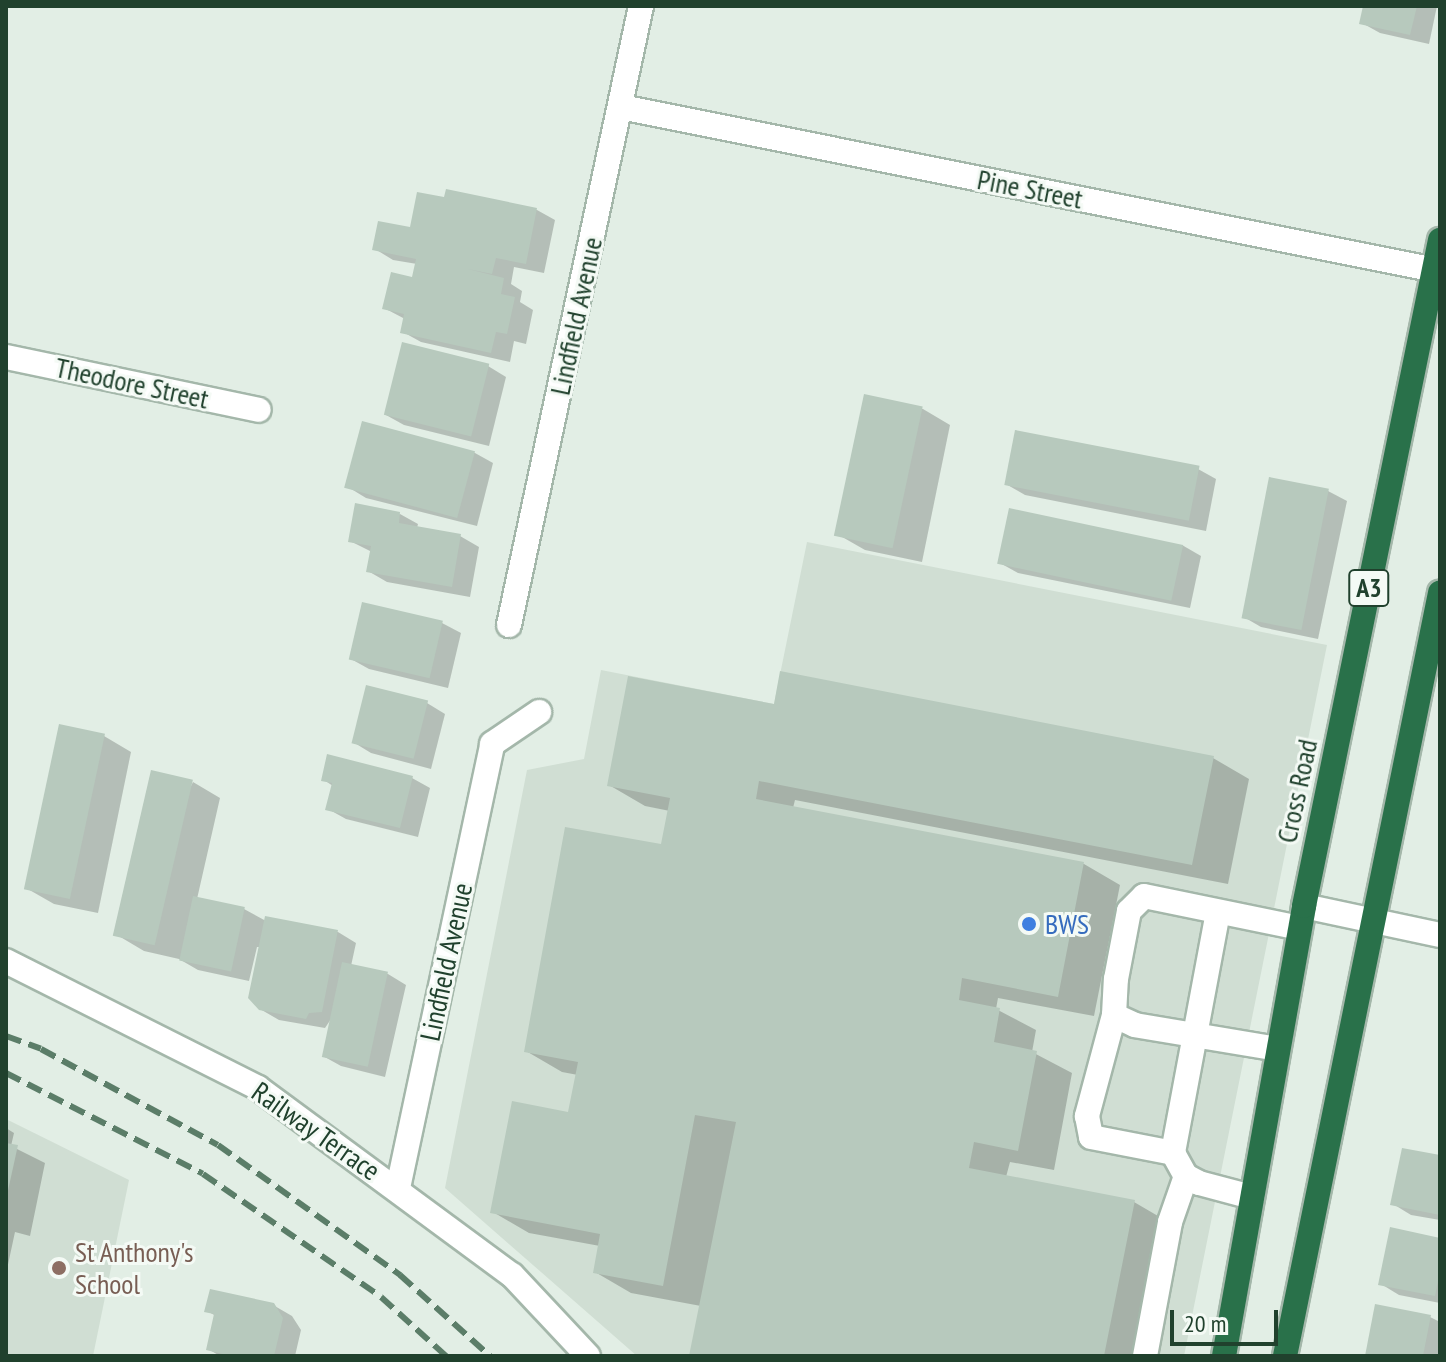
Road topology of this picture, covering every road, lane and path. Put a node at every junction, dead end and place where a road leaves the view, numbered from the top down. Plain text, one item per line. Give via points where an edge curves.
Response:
1 (641, 6) edge
2 (621, 107) junction
3 (1440, 240) edge
4 (1437, 271) edge
5 (6, 357) edge
6 (259, 410) dead end
7 (1440, 593) edge
8 (509, 625) dead end
9 (539, 712) dead end
10 (1218, 912) junction
11 (1302, 917) junction
12 (1374, 921) junction
13 (1440, 935) edge
14 (6, 961) edge
15 (1114, 1015) junction
16 (1195, 1035) junction
17 (1278, 1049) junction
18 (1173, 1153) junction
19 (1186, 1176) junction
20 (398, 1188) junction
21 (1252, 1197) junction
22 (588, 1356) edge
23 (1145, 1356) edge
24 (1224, 1356) edge
25 (1285, 1356) edge

1 - 2 street, Lindfield Avenue
2 - 4 street, Pine Street
2 - 8 street, Lindfield Avenue
3 - 4 highway, Cross Road / A3
4 - 11 highway, Cross Road / A3
5 - 6 street, Theodore Street
7 - 12 highway
9 - 20 street, Lindfield Avenue via 492,744
10 - 11 street
10 - 15 street via 1144,896 1129,911
10 - 16 street
11 - 12 street
11 - 17 highway, Cross Road / A3
12 - 13 street
12 - 25 highway
14 - 20 street, Railway Terrace via 258,1088
15 - 16 street via 1135,1025
15 - 18 street via 1087,1116 1091,1137
16 - 17 street
16 - 18 street
17 - 21 highway, Cross Road / A3
18 - 19 street
19 - 21 street
19 - 23 street via 1170,1222
20 - 22 street, Railway Terrace via 512,1275
21 - 24 highway, Cross Road / A3

